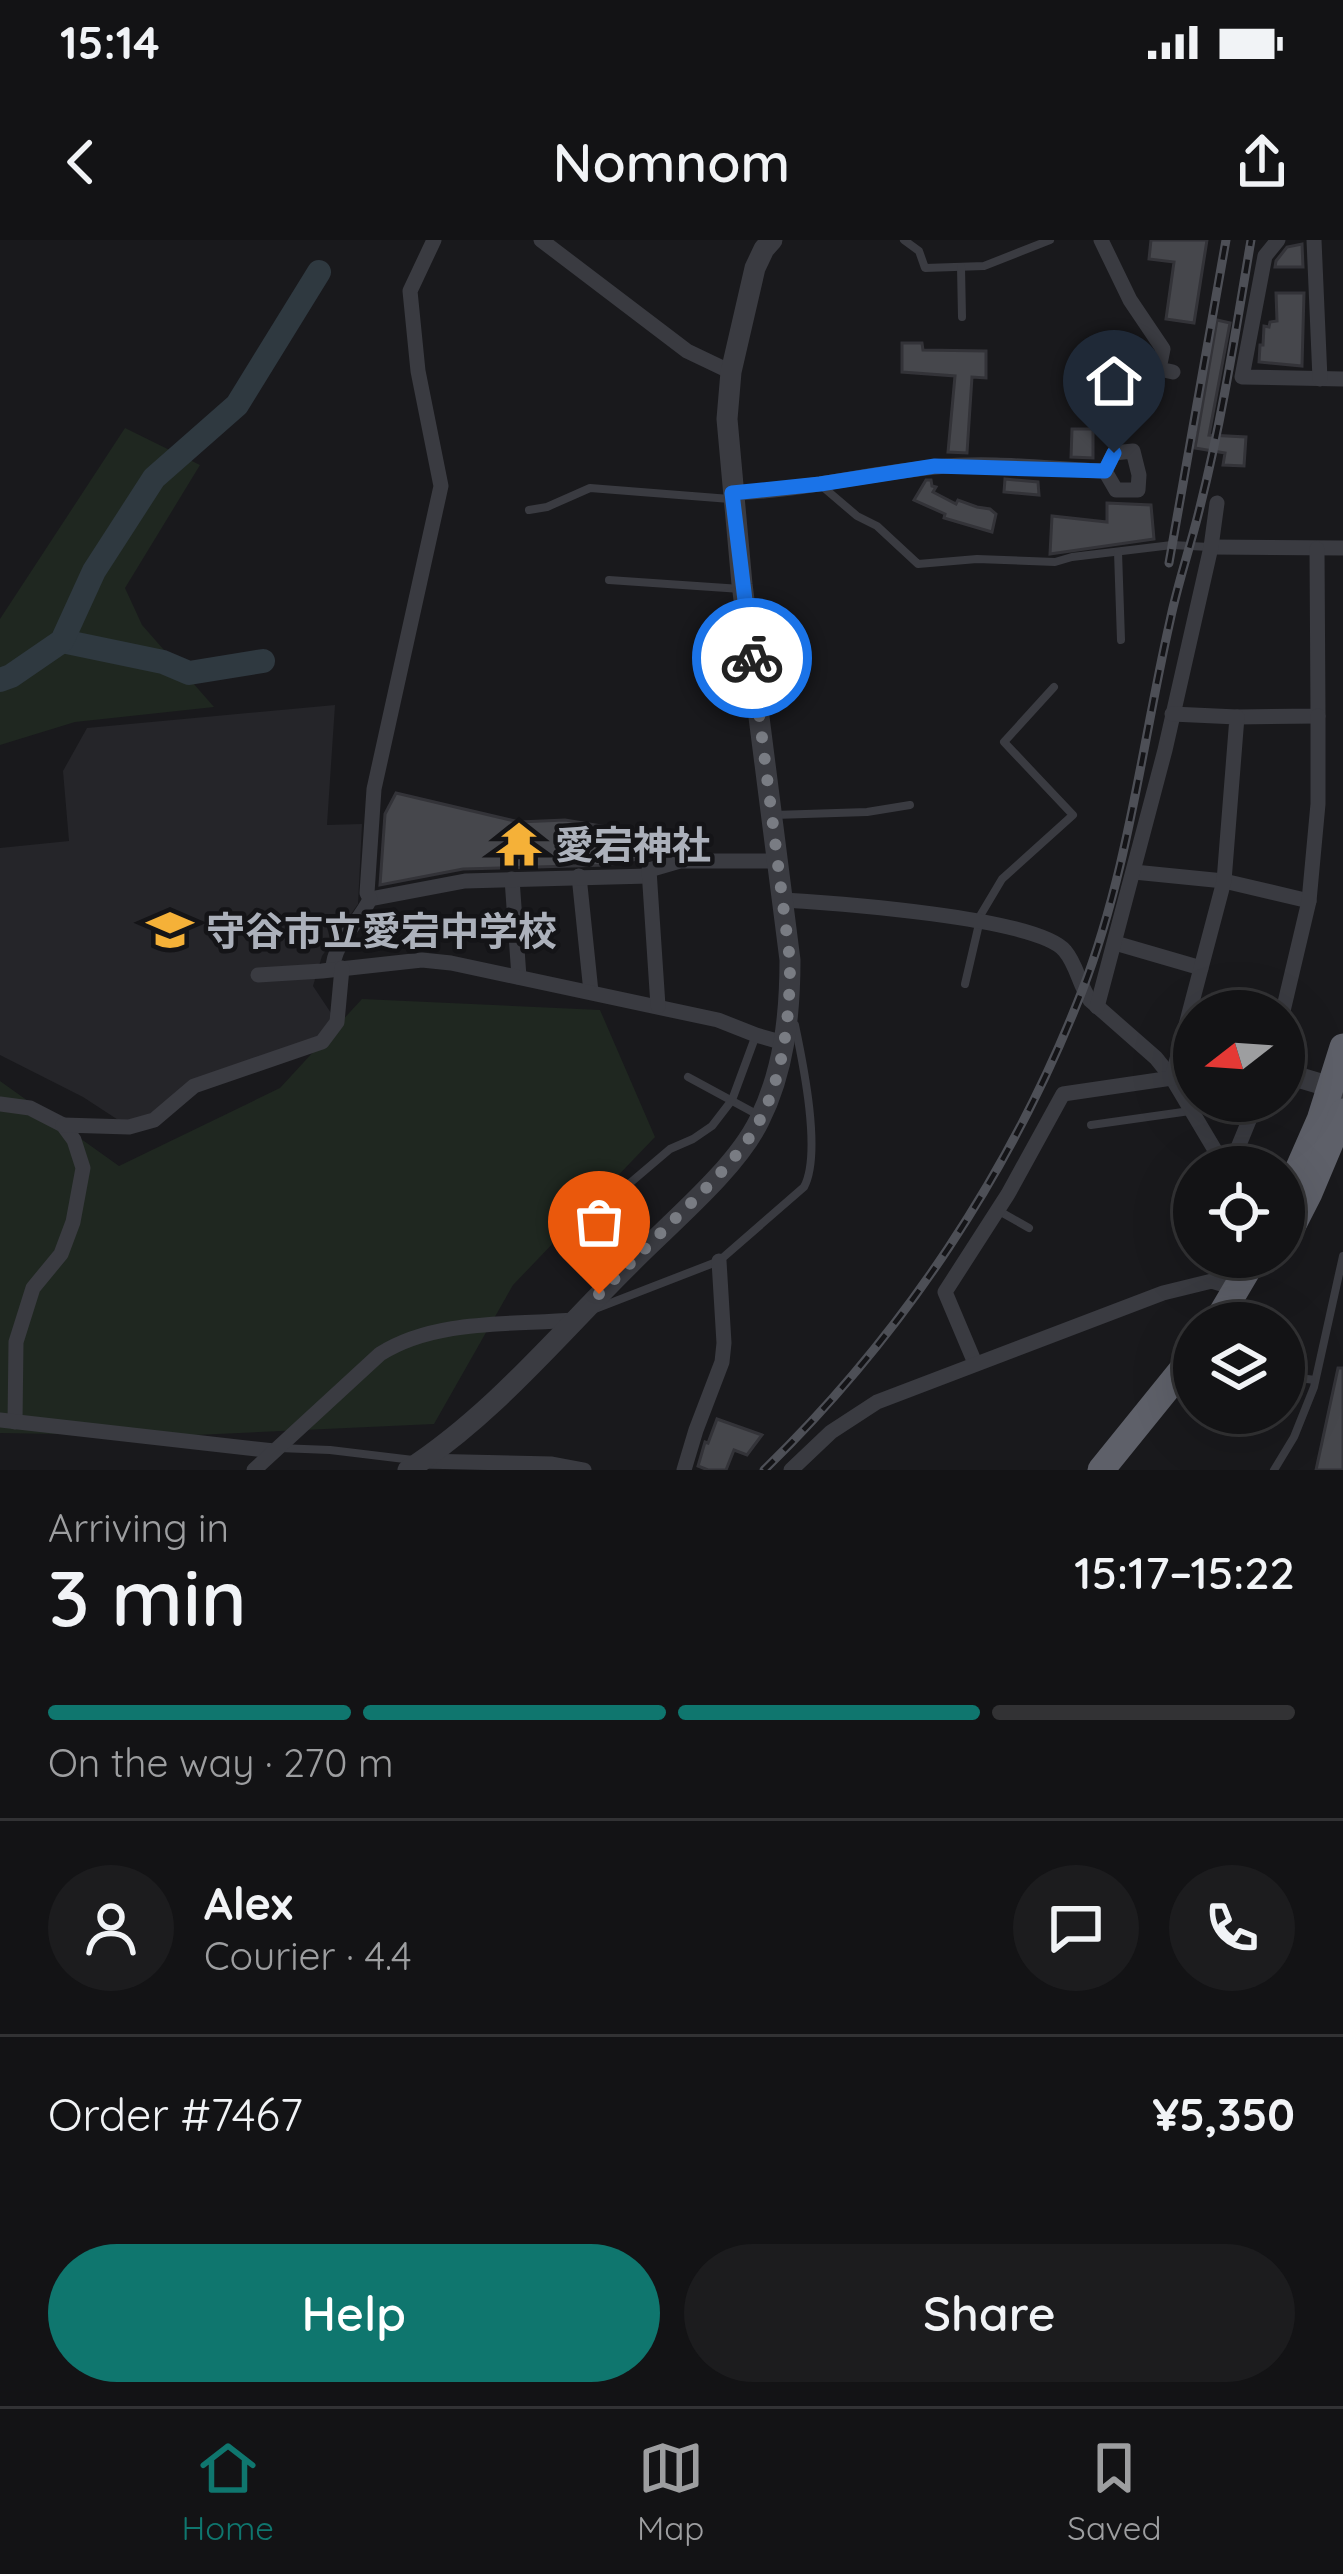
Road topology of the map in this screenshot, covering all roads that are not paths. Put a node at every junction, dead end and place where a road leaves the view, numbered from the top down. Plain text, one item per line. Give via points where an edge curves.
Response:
1 (434, 240) edge
2 (541, 240) edge
3 (904, 240) edge
4 (1050, 240) edge
5 (1101, 240) edge
6 (1278, 240) edge
7 (1314, 240) edge
8 (765, 243) edge
9 (961, 267) junction
10 (962, 317) dead end
11 (731, 372) junction
12 (1173, 372) dead end
13 (1320, 379) junction
14 (1343, 379) edge
15 (1105, 471) dead end
16 (820, 484) junction
17 (732, 496) junction
18 (1217, 503) dead end
19 (529, 510) dead end
20 (1211, 547) junction
21 (1343, 548) edge
22 (1317, 549) junction
23 (1118, 552) junction
24 (609, 580) dead end
25 (742, 589) junction
26 (1121, 640) dead end
27 (1054, 687) dead end
28 (1172, 714) junction
29 (1318, 716) junction
30 (1237, 717) junction
31 (910, 805) dead end
32 (772, 815) junction
33 (778, 861) junction
34 (1134, 872) junction
35 (649, 875) junction
36 (579, 876) junction
37 (512, 879) junction
38 (1224, 881) junction
39 (370, 899) junction
40 (783, 900) junction
41 (1309, 902) junction
42 (978, 922) junction
43 (1115, 943) junction
44 (1201, 968) junction
45 (338, 969) junction
46 (258, 975) dead end
47 (519, 977) junction
48 (965, 984) dead end
49 (1288, 990) edge
50 (591, 992) junction
51 (658, 1006) junction
52 (790, 1006) junction
53 (1097, 1007) junction
54 (756, 1035) junction
55 (784, 1042) junction
56 (1343, 1047) edge
57 (688, 1077) dead end
58 (1172, 1078) junction
59 (1305, 1081) edge
60 (1339, 1096) edge
61 (731, 1100) junction
62 (0, 1104) edge
63 (1173, 1114) edge
64 (761, 1117) junction
65 (63, 1125) junction
66 (1090, 1125) dead end
67 (1305, 1162) edge
68 (1305, 1201) edge
69 (603, 1206) dead end
70 (998, 1210) junction
71 (1029, 1228) dead end
72 (1343, 1256) edge
73 (719, 1261) junction
74 (1243, 1278) edge
75 (1237, 1288) junction
76 (1229, 1302) edge
77 (576, 1317) junction
78 (975, 1363) junction
79 (1305, 1379) edge
80 (1315, 1380) junction
81 (1173, 1381) edge
82 (1173, 1412) edge
83 (8, 1421) edge
84 (276, 1450) junction
85 (417, 1464) edge
86 (552, 1467) edge
87 (254, 1470) edge
88 (584, 1470) edge
89 (684, 1470) edge
90 (791, 1470) edge
91 (1101, 1470) edge
92 (1127, 1470) edge
93 (1274, 1470) edge

1 - 39 street via 410,291 441,485 374,789
2 - 11 street via 687,351
3 - 9 lane via 925,268
4 - 9 lane
5 - 12 street via 1163,349 1159,369
6 - 13 street via 1264,256 1242,377
7 - 13 street
8 - 11 street
9 - 10 lane
11 - 17 street
13 - 14 street
15 - 16 street via 935,466
16 - 17 street
16 - 23 lane via 926,566
17 - 19 lane via 590,488
17 - 25 street
18 - 20 street
20 - 22 street
20 - 23 lane
20 - 28 street
21 - 22 street
22 - 29 street
23 - 26 lane
24 - 25 lane
25 - 32 street
27 - 42 lane via 1004,742 1073,815 1002,879
28 - 30 street
28 - 34 street
29 - 30 street
29 - 41 street
30 - 38 street
31 - 32 lane
32 - 33 street
33 - 35 street via 680,861
33 - 40 street
34 - 38 street
34 - 43 street
35 - 36 street
35 - 51 street
36 - 37 street
36 - 50 street
37 - 39 street
37 - 47 street
38 - 41 street
38 - 44 street
39 - 45 street via 333,954
40 - 42 street
40 - 52 street
41 - 49 street
42 - 48 lane
42 - 53 street via 1064,949
43 - 44 street
43 - 53 street
44 - 58 street
45 - 46 street
45 - 47 street via 422,960
45 - 65 street via 337,1022 322,1042 194,1086 154,1120
47 - 50 street
50 - 51 street
51 - 54 street
52 - 55 street
52 - 73 lane via 812,1173
53 - 58 street
54 - 55 street
54 - 61 lane
55 - 64 street
56 - 60 highway
57 - 61 lane
58 - 70 street via 1063,1094
59 - 60 street
60 - 67 highway
60 - 68 highway
61 - 64 lane
61 - 69 lane via 712,1126 670,1149
62 - 65 street
63 - 66 lane
64 - 77 street via 710,1184
65 - 83 street via 83,1168 73,1222 61,1254 33,1288 16,1342
70 - 71 lane
70 - 78 street via 945,1292
72 - 80 lane
73 - 77 lane
73 - 89 street via 722,1362
74 - 75 highway
75 - 76 highway
75 - 78 street via 1212,1281 1163,1293
77 - 84 street via 400,1341
77 - 85 street via 486,1411
78 - 90 street via 877,1402
79 - 80 lane
80 - 93 lane
81 - 91 highway
82 - 92 highway
83 - 84 street
84 - 85 lane
84 - 87 street
85 - 86 street
86 - 88 street

